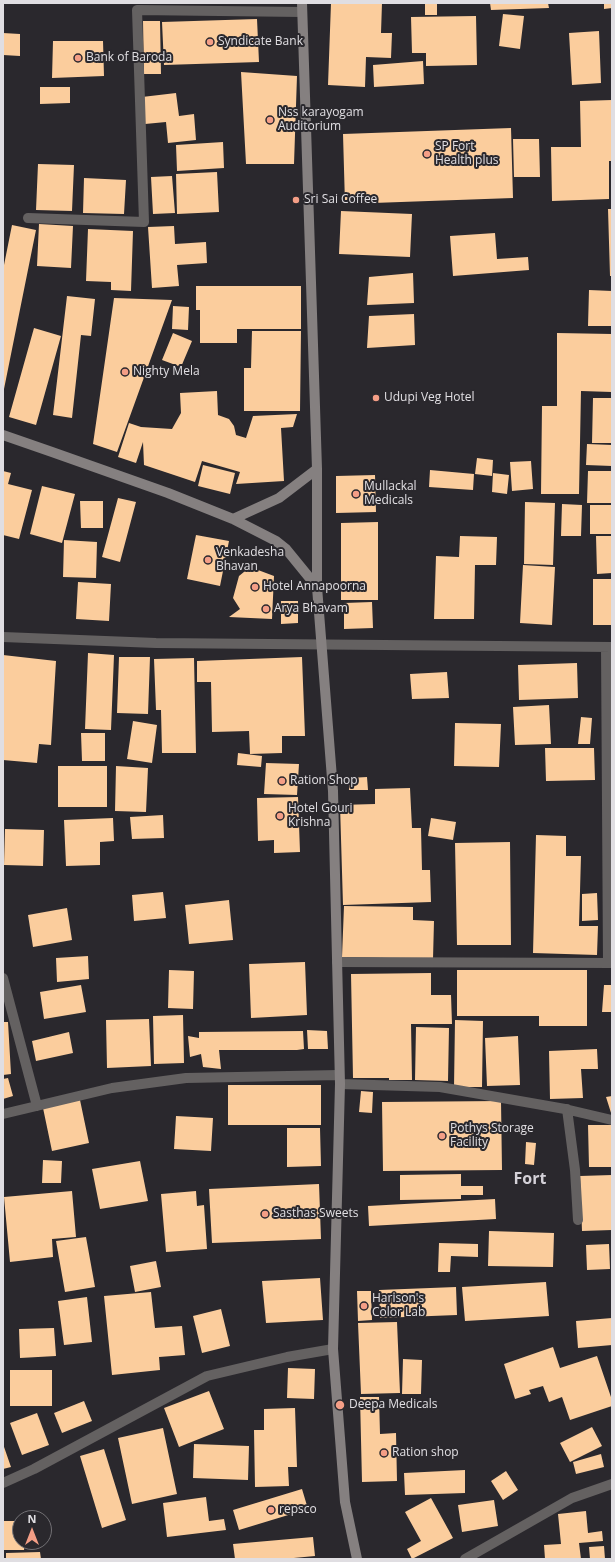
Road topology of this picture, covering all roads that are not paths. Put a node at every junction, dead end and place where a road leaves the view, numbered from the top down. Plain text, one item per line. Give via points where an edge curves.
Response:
1 (302, 7) edge
2 (28, 218) dead end
3 (3, 435) edge
4 (316, 469) junction
5 (233, 519) junction
6 (317, 587) junction
7 (3, 637) edge
8 (321, 645) junction
9 (609, 647) edge
10 (336, 962) junction
11 (610, 963) edge
12 (3, 978) edge
13 (339, 1080) junction
14 (37, 1106) junction
15 (567, 1109) junction
16 (3, 1114) edge
17 (612, 1120) edge
18 (578, 1220) dead end
19 (333, 1350) junction
20 (3, 1483) edge
21 (612, 1484) edge
22 (357, 1559) edge
23 (465, 1559) edge

1 - 2 street via 137,10 144,222
1 - 4 main road
3 - 5 main road via 168,493
4 - 5 main road via 279,498
4 - 6 main road
5 - 6 main road via 276,541 286,549
6 - 8 main road
7 - 8 street via 156,643
8 - 9 street
8 - 10 main road via 333,791
9 - 11 street
10 - 11 street
10 - 13 main road
12 - 14 street
13 - 14 street via 186,1078 112,1088
13 - 15 street via 440,1087
13 - 19 main road
14 - 16 street
15 - 17 street
15 - 18 street
19 - 20 street via 207,1376 34,1469
19 - 22 main road via 345,1502
21 - 23 street via 572,1498

